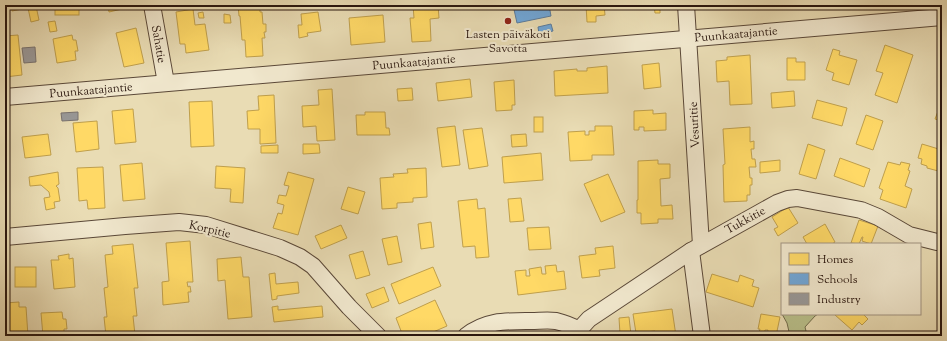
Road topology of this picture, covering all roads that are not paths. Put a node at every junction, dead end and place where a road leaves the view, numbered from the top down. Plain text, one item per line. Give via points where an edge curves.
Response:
1 (152, 5) edge
2 (686, 5) edge
3 (942, 17) edge
4 (688, 38) junction
5 (166, 83) junction
6 (5, 97) edge
7 (5, 237) edge
8 (937, 242) dead end
9 (696, 248) junction
10 (579, 333) edge
11 (378, 336) edge
12 (466, 336) edge
13 (702, 336) edge

1 - 5 street, Sahatie
2 - 4 street, Vesuritie
3 - 4 street, Puunkaatajantie
4 - 5 street, Puunkaatajantie
4 - 9 street, Vesuritie
5 - 6 street, Puunkaatajantie
7 - 11 street, Korpitie via 179,222 206,225 280,248 300,257 313,266
8 - 9 street, Tukkitie via 909,235 861,210 797,198 777,203
9 - 10 street, Tukkitie via 589,319
9 - 13 street, Vesuritie
10 - 12 street via 568,325 555,321 503,321 488,324

